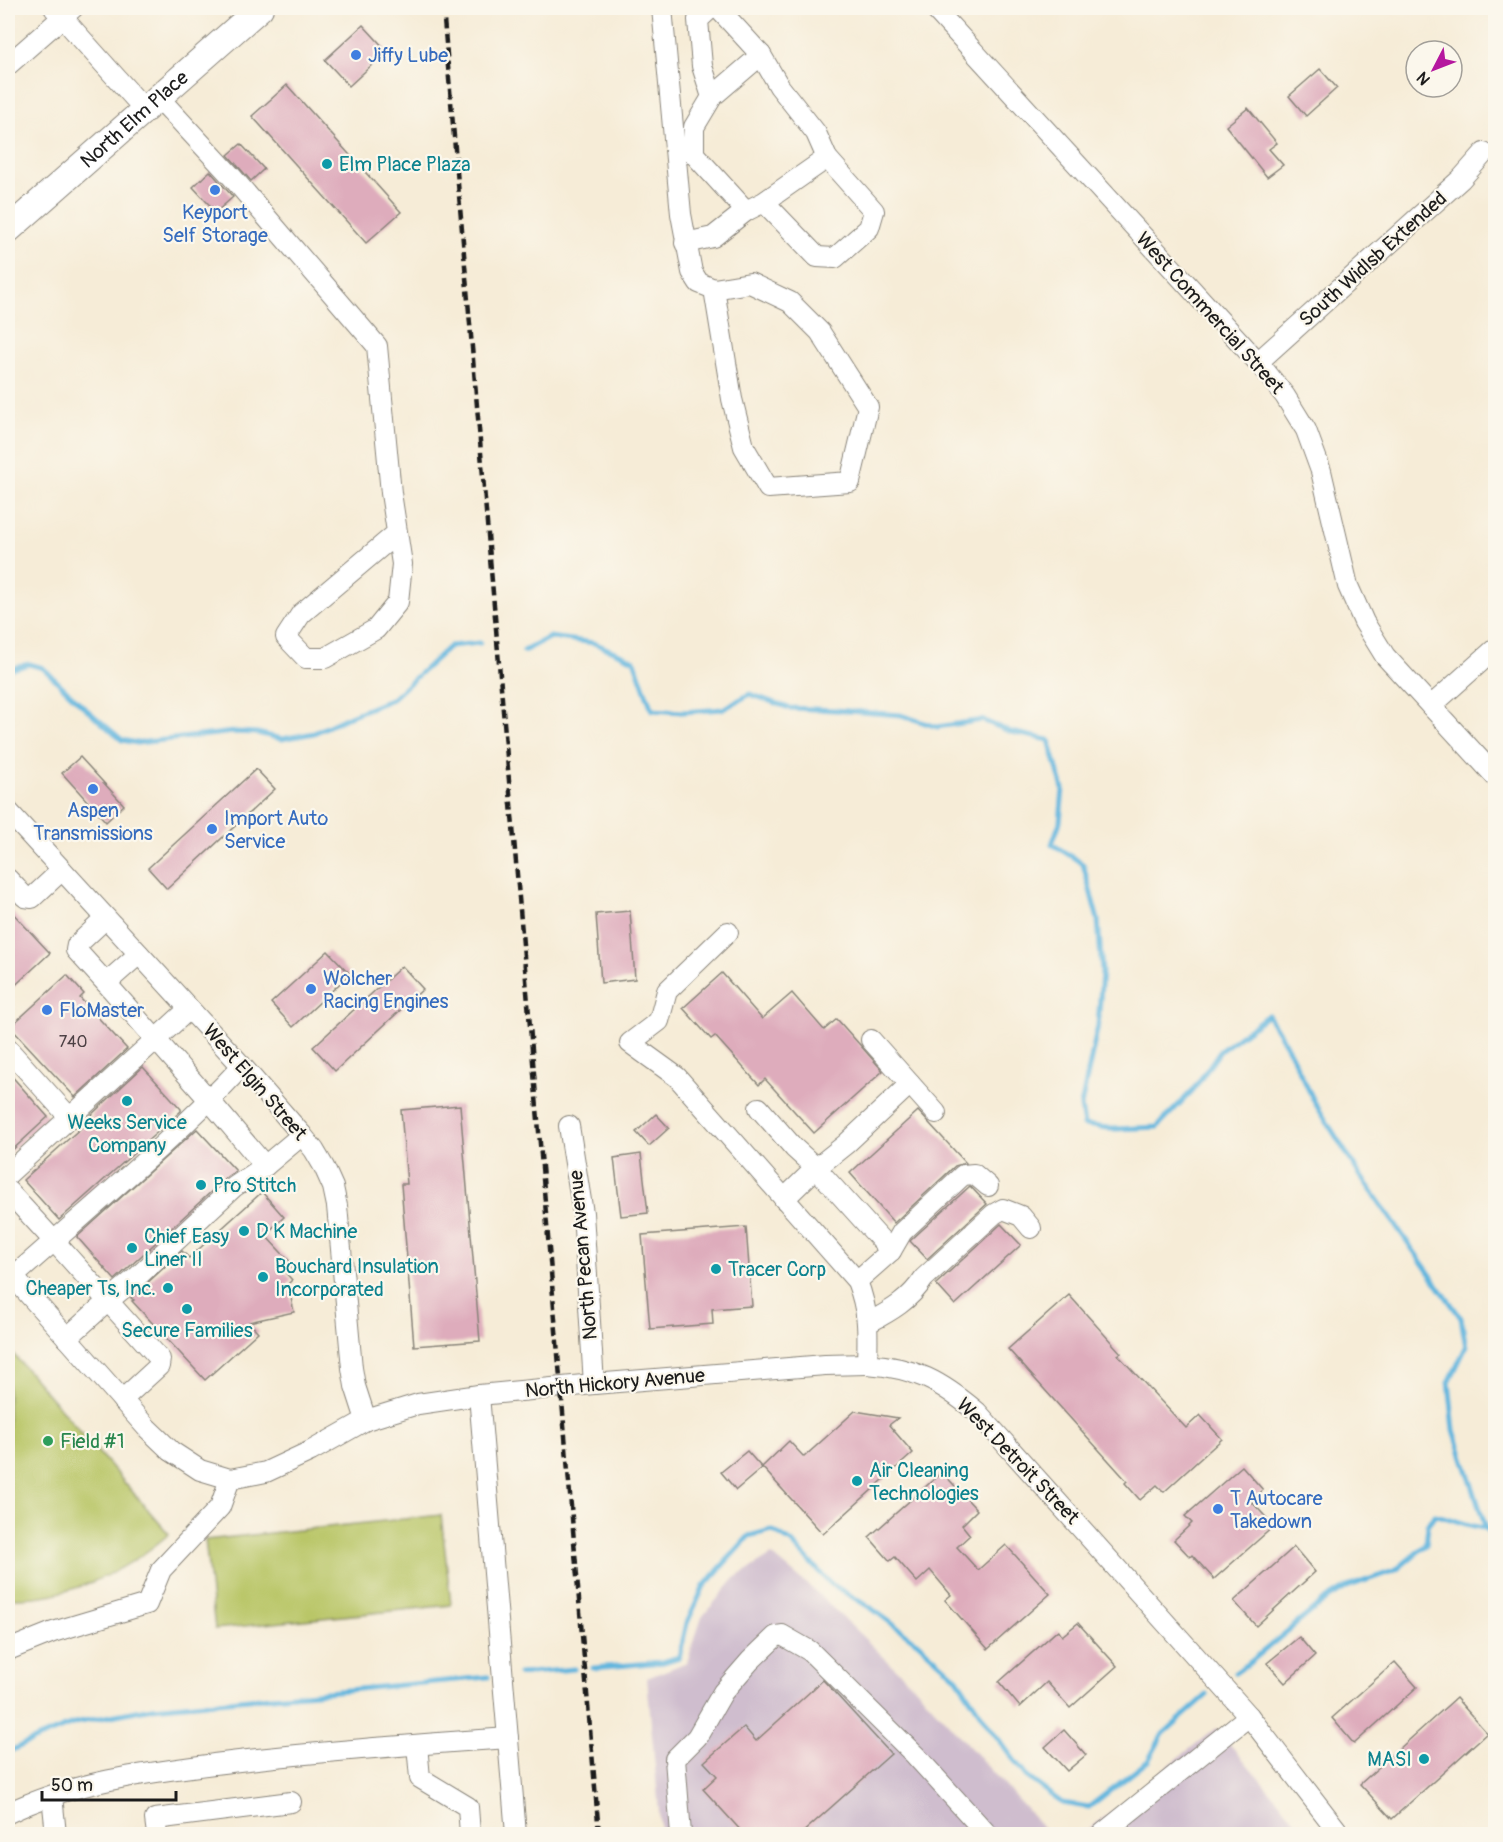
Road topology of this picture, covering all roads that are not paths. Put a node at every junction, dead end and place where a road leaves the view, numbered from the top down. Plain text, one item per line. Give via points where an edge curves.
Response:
1 (260, 8) edge
2 (662, 8) edge
3 (711, 8) edge
4 (718, 8) edge
5 (934, 8) edge
6 (63, 10) edge
7 (761, 55) junction
8 (8, 65) edge
9 (712, 97) junction
10 (152, 104) junction
11 (1484, 153) dead end
12 (828, 158) junction
13 (755, 207) junction
14 (8, 230) edge
15 (685, 243) junction
16 (714, 290) junction
17 (1258, 362) junction
18 (397, 533) junction
19 (1496, 648) edge
20 (1431, 706) junction
21 (1496, 777) edge
22 (8, 811) edge
23 (62, 870) junction
24 (8, 879) edge
25 (106, 918) junction
26 (728, 932) dead end
27 (139, 954) junction
28 (106, 983) junction
29 (189, 1009) junction
30 (156, 1040) junction
31 (871, 1040) dead end
32 (8, 1049) edge
33 (242, 1066) junction
34 (910, 1084) junction
35 (210, 1101) junction
36 (759, 1108) dead end
37 (936, 1113) dead end
38 (70, 1118) junction
39 (569, 1126) dead end
40 (302, 1135) junction
41 (265, 1166) junction
42 (816, 1168) junction
43 (8, 1174) edge
44 (988, 1186) dead end
45 (8, 1191) edge
46 (784, 1199) junction
47 (1031, 1228) dead end
48 (54, 1241) junction
49 (891, 1251) junction
50 (10, 1274) edge
51 (857, 1281) junction
52 (108, 1301) junction
53 (868, 1323) junction
54 (67, 1338) junction
55 (867, 1364) junction
56 (594, 1384) junction
57 (479, 1395) junction
58 (122, 1400) junction
59 (366, 1420) junction
60 (230, 1479) junction
61 (8, 1650) edge
62 (1249, 1716) junction
63 (508, 1738) junction
64 (417, 1745) junction
65 (52, 1796) junction
66 (291, 1802) dead end
67 (8, 1813) edge
68 (977, 1831) edge
69 (56, 1834) edge
70 (157, 1834) edge
71 (470, 1834) edge
72 (516, 1834) edge
73 (681, 1834) edge
74 (1101, 1834) edge
75 (1340, 1834) edge

1 - 10 main road, North Elm Place
2 - 15 street
3 - 9 street via 698,21 702,66
4 - 7 street
5 - 17 street, West Commercial Street
6 - 8 street
6 - 10 street
7 - 9 street
7 - 12 street via 779,86 816,133
9 - 13 street via 694,127 693,154
10 - 14 main road, North Elm Place
10 - 18 street via 232,177 377,346
11 - 17 street, South Widlsb Extended via 1461,179
12 - 13 street
12 - 13 street via 874,211 869,228 835,258 817,257
13 - 15 street via 713,237
15 - 16 street via 692,272 699,283
16 - 16 street via 744,447 768,488 850,482 868,407 820,332 790,302 750,283
17 - 20 street, West Commercial Street via 1305,430 1321,471 1348,586 1364,622 1385,656
18 - 18 street via 402,564 398,602 376,629 325,658 306,658 286,637 301,614
19 - 20 street
20 - 21 street, West Commercial Street
22 - 23 street, West Elgin Street
23 - 24 street via 32,898 25,897
23 - 25 street, West Elgin Street
25 - 27 street, West Elgin Street
25 - 28 street via 76,950
26 - 46 street via 667,991 659,1021 630,1042 677,1077
27 - 28 street
27 - 29 street, West Elgin Street
28 - 30 street
29 - 30 street
29 - 33 street, West Elgin Street
30 - 35 street
30 - 38 street
31 - 34 street
32 - 38 street
33 - 35 street
33 - 40 street, West Elgin Street
34 - 37 street
34 - 42 street
35 - 41 street
35 - 48 street
36 - 42 street
38 - 43 street
39 - 56 street, North Pecan Avenue via 583,1213
40 - 41 street
40 - 59 street, West Elgin Street via 333,1187 352,1368
41 - 52 street via 234,1187
42 - 46 street
42 - 49 street
44 - 49 street via 974,1174 963,1175 902,1232
45 - 48 street
46 - 51 street
47 - 53 street via 1021,1216 1003,1209 994,1214 894,1310
48 - 50 street
48 - 52 street
49 - 51 street
50 - 54 street
51 - 53 street
52 - 54 street
52 - 58 street via 160,1359 159,1366
53 - 55 street
54 - 58 street
55 - 56 street, North Hickory Avenue
55 - 62 street, West Detroit Street via 921,1375 977,1412
56 - 57 street, North Hickory Avenue
57 - 59 street, North Hickory Avenue via 418,1404
57 - 63 street
58 - 60 street via 171,1451 200,1470
59 - 60 street, North Hickory Avenue via 266,1472
60 - 61 street via 220,1507 161,1570 147,1604
62 - 74 street
62 - 75 street, West Detroit Street
63 - 64 street
63 - 72 street
64 - 65 street via 293,1754 147,1773
64 - 71 street via 420,1778 468,1807
65 - 67 street
65 - 69 street
66 - 70 street via 156,1819
68 - 73 street via 915,1755 810,1651 782,1635 776,1636 723,1692 697,1737 675,1759

